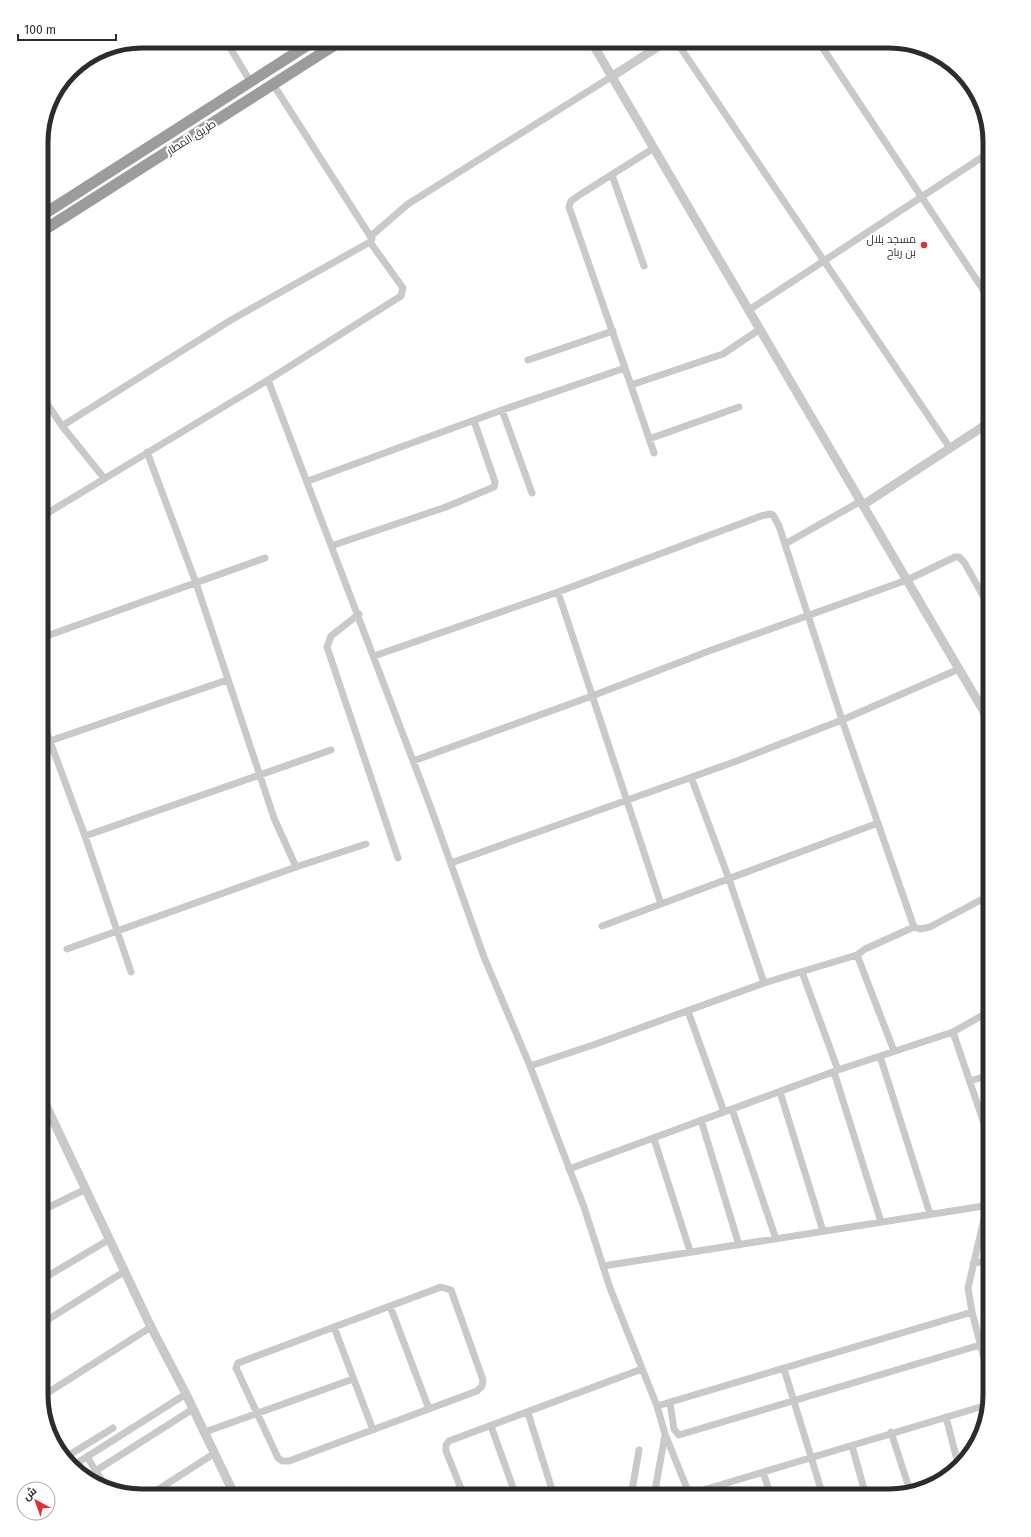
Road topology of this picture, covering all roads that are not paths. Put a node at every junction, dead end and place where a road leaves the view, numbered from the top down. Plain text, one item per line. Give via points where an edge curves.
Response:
1 (230, 48) edge
2 (303, 48) edge
3 (330, 48) edge
4 (595, 48) edge
5 (656, 48) edge
6 (681, 48) edge
7 (823, 48) edge
8 (612, 77) junction
9 (250, 81) junction
10 (273, 84) junction
11 (654, 148) junction
12 (983, 156) edge
13 (612, 175) junction
14 (921, 196) junction
15 (48, 211) edge
16 (48, 228) edge
17 (371, 239) junction
18 (824, 259) junction
19 (644, 266) dead end
20 (983, 289) edge
21 (749, 310) junction
22 (760, 329) junction
23 (613, 331) junction
24 (528, 360) dead end
25 (624, 368) junction
26 (268, 380) junction
27 (631, 385) junction
28 (48, 405) edge
29 (739, 407) dead end
30 (502, 410) junction
31 (474, 421) junction
32 (62, 426) junction
33 (983, 427) edge
34 (649, 439) junction
35 (950, 448) junction
36 (147, 452) junction
37 (654, 453) dead end
38 (104, 478) junction
39 (308, 481) junction
40 (532, 493) dead end
41 (862, 503) junction
42 (48, 513) edge
43 (785, 544) junction
44 (331, 546) junction
45 (265, 558) dead end
46 (907, 580) junction
47 (196, 583) junction
48 (558, 592) junction
49 (983, 595) edge
50 (358, 614) junction
51 (808, 615) junction
52 (48, 636) edge
53 (374, 656) junction
54 (959, 669) junction
55 (227, 680) junction
56 (592, 696) junction
57 (983, 710) edge
58 (842, 720) junction
59 (48, 736) edge
60 (50, 741) junction
61 (332, 750) dead end
62 (413, 761) junction
63 (260, 774) junction
64 (691, 777) junction
65 (626, 800) junction
66 (878, 823) junction
67 (84, 836) junction
68 (366, 844) dead end
69 (398, 858) dead end
70 (451, 863) junction
71 (296, 867) junction
72 (729, 879) junction
73 (983, 899) edge
74 (661, 904) junction
75 (602, 926) dead end
76 (914, 927) junction
77 (117, 931) junction
78 (67, 949) dead end
79 (857, 955) junction
80 (131, 972) dead end
81 (802, 972) junction
82 (764, 983) junction
83 (688, 1011) junction
84 (983, 1015) edge
85 (953, 1032) junction
86 (894, 1051) junction
87 (880, 1056) junction
88 (530, 1066) junction
89 (836, 1071) junction
90 (983, 1077) edge
91 (970, 1081) junction
92 (780, 1092) junction
93 (48, 1110) edge
94 (728, 1110) junction
95 (983, 1119) edge
96 (701, 1120) junction
97 (654, 1138) junction
98 (569, 1169) junction
99 (86, 1189) junction
100 (983, 1207) edge
101 (48, 1208) edge
102 (930, 1214) junction
103 (881, 1222) junction
104 (983, 1228) edge
105 (823, 1231) junction
106 (110, 1238) junction
107 (776, 1239) junction
108 (739, 1245) junction
109 (690, 1251) junction
110 (983, 1262) edge
111 (973, 1264) junction
112 (603, 1266) junction
113 (125, 1271) junction
114 (48, 1276) edge
115 (390, 1306) junction
116 (972, 1312) junction
117 (48, 1320) edge
118 (151, 1327) junction
119 (334, 1327) junction
120 (980, 1345) junction
121 (983, 1356) edge
122 (642, 1368) junction
123 (784, 1369) junction
124 (353, 1379) junction
125 (48, 1393) edge
126 (186, 1394) junction
127 (794, 1401) junction
128 (670, 1403) junction
129 (657, 1406) junction
130 (982, 1406) edge
131 (193, 1409) junction
132 (429, 1409) junction
133 (257, 1413) junction
134 (528, 1413) junction
135 (946, 1417) junction
136 (491, 1426) junction
137 (113, 1428) dead end
138 (373, 1430) junction
139 (205, 1432) junction
140 (891, 1432) junction
141 (665, 1434) junction
142 (852, 1446) junction
143 (639, 1450) dead end
144 (215, 1453) junction
145 (69, 1455) edge
146 (87, 1457) junction
147 (811, 1457) junction
148 (957, 1461) edge
149 (77, 1463) edge
150 (95, 1471) junction
151 (763, 1472) junction
152 (91, 1474) edge
153 (100, 1479) edge
154 (716, 1486) junction
155 (909, 1487) edge
156 (159, 1489) edge
157 (233, 1489) edge
158 (461, 1489) edge
159 (514, 1489) edge
160 (552, 1489) edge
161 (632, 1489) edge
162 (655, 1489) edge
163 (688, 1489) edge
164 (707, 1489) edge
165 (717, 1489) edge
166 (769, 1489) edge
167 (821, 1489) edge
168 (864, 1489) edge

1 - 9 street
2 - 9 highway, طريق المطار
3 - 10 highway, طريق المطار
4 - 8 street
5 - 8 street
6 - 18 street
7 - 14 street
8 - 11 street
8 - 17 street via 408,204
9 - 15 highway, طريق المطار
10 - 16 highway, طريق المطار
10 - 17 street
11 - 13 street
11 - 21 street
12 - 14 street
13 - 19 street
13 - 23 street via 571,201 569,207
14 - 18 street
14 - 20 street
17 - 26 street via 403,288 401,296
17 - 32 street via 231,320
18 - 21 street
18 - 35 street
21 - 22 street
22 - 27 street via 722,354
22 - 41 street
23 - 24 street
23 - 25 street
25 - 27 street
25 - 30 street
26 - 36 street
26 - 39 street
27 - 34 street
28 - 32 street
29 - 34 street
30 - 31 street
30 - 40 street
31 - 39 street
31 - 44 street via 495,482 494,487 446,507
32 - 38 street
33 - 35 street
34 - 37 street
35 - 41 street
36 - 38 street
36 - 47 street
38 - 42 street
39 - 44 street
41 - 43 street
41 - 46 street
43 - 48 street via 775,518 770,514
43 - 51 street
44 - 50 street
45 - 47 street
46 - 49 street via 959,557 966,564
46 - 51 street
46 - 54 street
47 - 52 street
47 - 55 street
48 - 53 street
48 - 56 street
50 - 53 street
50 - 69 street via 331,636 327,647
51 - 56 street
51 - 58 street
53 - 62 street
54 - 57 street
54 - 58 street
55 - 60 street
55 - 63 street
56 - 62 street
56 - 65 street
58 - 64 street
58 - 66 street
59 - 60 street
60 - 67 street
61 - 63 street
62 - 70 street
63 - 67 street
63 - 71 street via 274,818
64 - 65 street
64 - 72 street
65 - 70 street
65 - 74 street
66 - 72 street
66 - 76 street
67 - 77 street
68 - 71 street
70 - 88 street via 484,957
71 - 77 street
72 - 74 street
72 - 82 street
73 - 76 street via 930,927
74 - 75 street
76 - 79 street
77 - 78 street
77 - 80 street
79 - 81 street
79 - 86 street
81 - 82 street
81 - 89 street
82 - 83 street
83 - 88 street
83 - 94 street
84 - 85 street
85 - 86 street
85 - 91 street
86 - 87 street
87 - 89 street
87 - 102 street
88 - 98 street
89 - 92 street
89 - 103 street
90 - 91 street
91 - 95 street
92 - 94 street
92 - 105 street
93 - 99 street
94 - 96 street
94 - 107 street
96 - 97 street
96 - 108 street
97 - 98 street
97 - 109 street
98 - 112 street
99 - 101 street
99 - 106 street
100 - 102 street
102 - 103 street
103 - 105 street
104 - 111 street
105 - 107 street
106 - 113 street
106 - 114 street
107 - 108 street
108 - 109 street
109 - 112 street
110 - 111 street
111 - 116 street via 968,1288
112 - 122 street
113 - 117 street
113 - 118 street
115 - 119 street
115 - 132 street
115 - 132 street via 441,1287 451,1290 483,1380 482,1386 477,1391
116 - 120 street
116 - 123 street
118 - 125 street
118 - 126 street
119 - 124 street
119 - 133 street via 238,1363 236,1368
120 - 121 street
120 - 127 street
122 - 129 street
122 - 134 street
123 - 127 street
123 - 128 street
124 - 133 street
124 - 138 street
126 - 131 street
126 - 146 street
127 - 128 street via 679,1435 674,1428
127 - 147 street
128 - 129 street
129 - 141 street
130 - 135 street
131 - 139 street
131 - 150 street
132 - 138 street
133 - 138 street via 278,1458 282,1461 289,1461
133 - 139 street
134 - 136 street
134 - 160 street
135 - 140 street
135 - 148 street
136 - 158 street via 449,1441 446,1445
136 - 159 street
137 - 145 street
139 - 144 street
140 - 142 street
140 - 155 street
141 - 162 street
141 - 163 street
142 - 147 street
142 - 168 street
143 - 161 street
144 - 156 street
144 - 157 street
146 - 149 street
146 - 150 street
147 - 151 street
147 - 167 street
150 - 152 street
150 - 153 street
151 - 154 street
151 - 166 street
154 - 164 street
154 - 165 street

